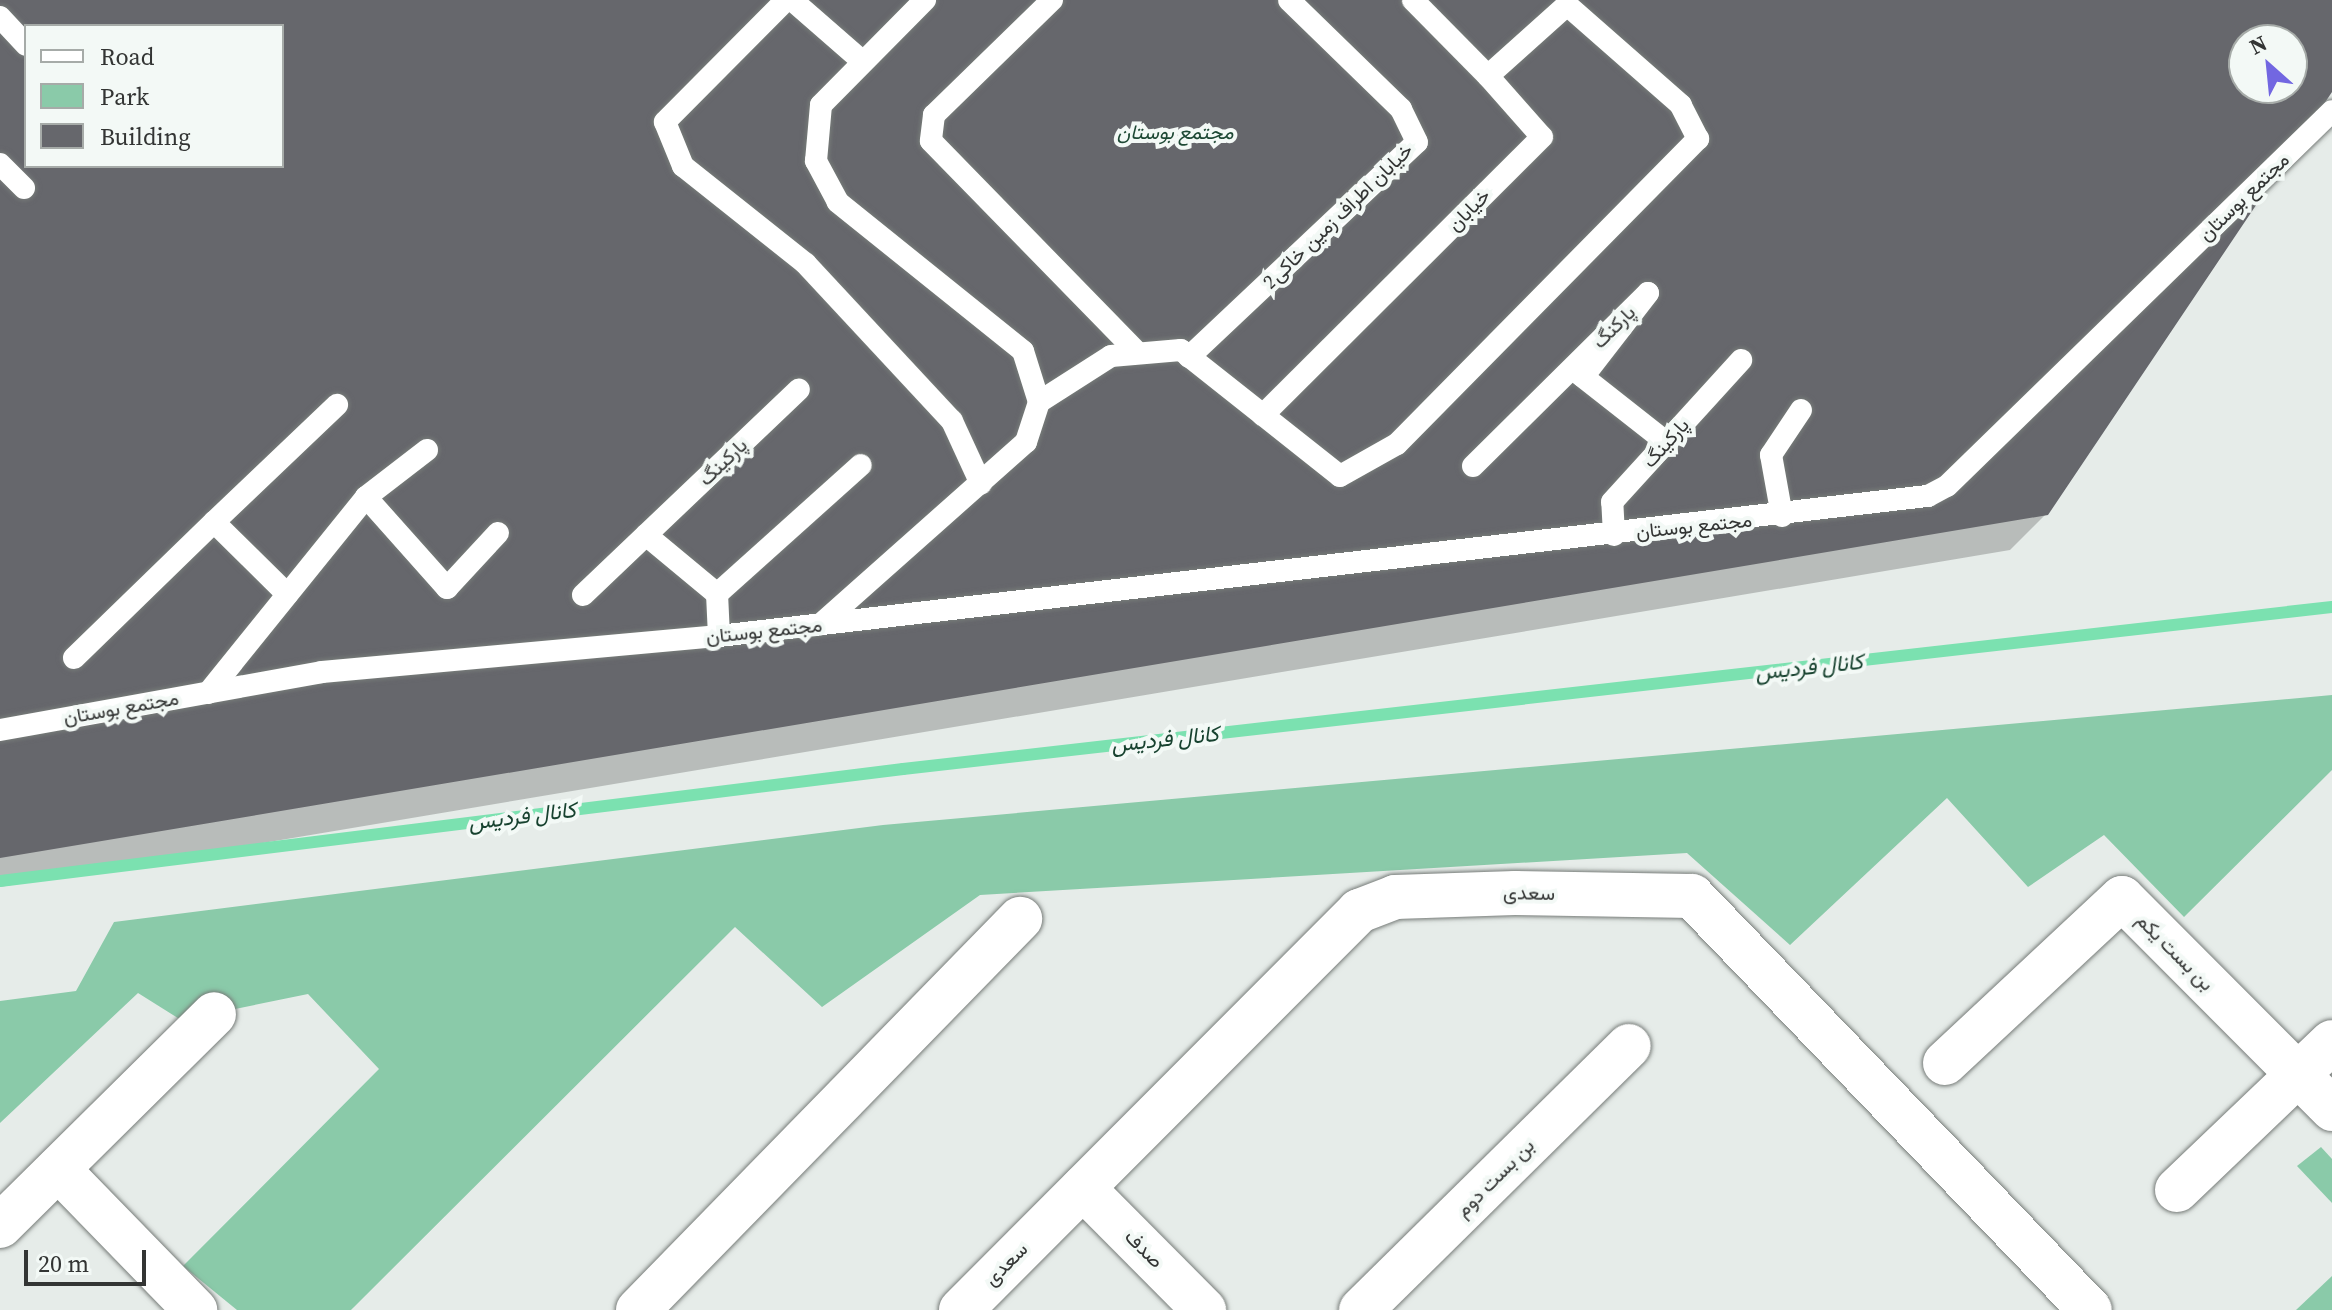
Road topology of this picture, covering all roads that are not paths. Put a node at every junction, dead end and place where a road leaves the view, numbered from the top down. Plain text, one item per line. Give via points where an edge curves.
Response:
1 (786, 0) edge
2 (792, 0) edge
3 (925, 0) edge
4 (1052, 0) edge
5 (1289, 0) edge
6 (1413, 0) edge
7 (0, 17) edge
8 (24, 43) edge
9 (863, 62) junction
10 (1488, 76) junction
11 (2332, 111) edge
12 (0, 164) edge
13 (24, 188) dead end
14 (1138, 353) junction
15 (1189, 357) junction
16 (1741, 360) dead end
17 (799, 389) dead end
18 (1039, 402) junction
19 (337, 405) dead end
20 (1801, 410) dead end
21 (1263, 415) junction
22 (1667, 443) junction
23 (427, 450) dead end
24 (861, 465) dead end
25 (1473, 466) dead end
26 (981, 484) junction
27 (366, 497) junction
28 (1782, 516) junction
29 (214, 522) junction
30 (498, 533) dead end
31 (646, 535) junction
32 (1614, 535) junction
33 (287, 594) junction
34 (717, 594) junction
35 (583, 595) dead end
36 (821, 624) junction
37 (719, 636) junction
38 (74, 658) dead end
39 (208, 693) junction
40 (0, 730) edge
41 (1020, 919) dead end
42 (214, 1014) dead end
43 (2332, 1042) edge
44 (1629, 1046) dead end
45 (1945, 1063) dead end
46 (2298, 1075) junction
47 (2332, 1109) edge
48 (58, 1169) junction
49 (1083, 1188) junction
50 (2177, 1190) dead end
51 (0, 1226) edge
52 (2076, 1306) edge
53 (195, 1310) edge
54 (638, 1310) edge
55 (961, 1310) edge
56 (1204, 1310) edge
57 (1361, 1310) edge

1 - 26 lane via 665,122 683,166 806,264 952,421
2 - 9 lane
3 - 9 lane
4 - 14 lane via 934,115 931,141
5 - 15 lane, خیابان اطراف زمین خاکی2 via 1401,109 1417,142
6 - 10 lane
7 - 8 lane
9 - 18 lane via 821,105 816,161 823,175 838,202 1023,351
10 - 21 lane, خیابان via 1542,137
10 - 21 lane via 1567,5 1681,105 1698,139 1397,444 1340,476
11 - 28 lane, مجتمع بوستان via 1947,486 1905,501
12 - 13 lane
14 - 15 lane via 1181,350
14 - 18 lane via 1111,356
15 - 21 lane
16 - 22 lane, پارکینگ
17 - 31 lane, پارکینگ
18 - 26 lane via 1026,442
19 - 29 lane
20 - 28 lane via 1771,455
22 - 25 lane via 1578,373
22 - 32 lane, پارکینگ via 1612,502
23 - 27 lane
24 - 34 lane
26 - 36 lane
27 - 30 lane via 447,588
27 - 33 lane
28 - 32 lane, مجتمع بوستان
29 - 33 lane
29 - 38 lane
31 - 34 lane
31 - 35 lane, پارکینگ
32 - 36 lane, مجتمع بوستان
33 - 39 lane
34 - 37 lane
36 - 37 lane, مجتمع بوستان
37 - 39 lane, مجتمع بوستان via 322,672
39 - 40 lane, مجتمع بوستان
41 - 54 street
42 - 48 street
43 - 46 street
44 - 57 street, بن بست دوم
45 - 46 street, بن بست یکم via 2122,898
46 - 47 street, بن بست یکم
46 - 50 street
48 - 51 street
48 - 53 street
49 - 52 street, سعدی via 1359,911 1435,893 1692,896
49 - 55 street, سعدی
49 - 56 street, صدف

